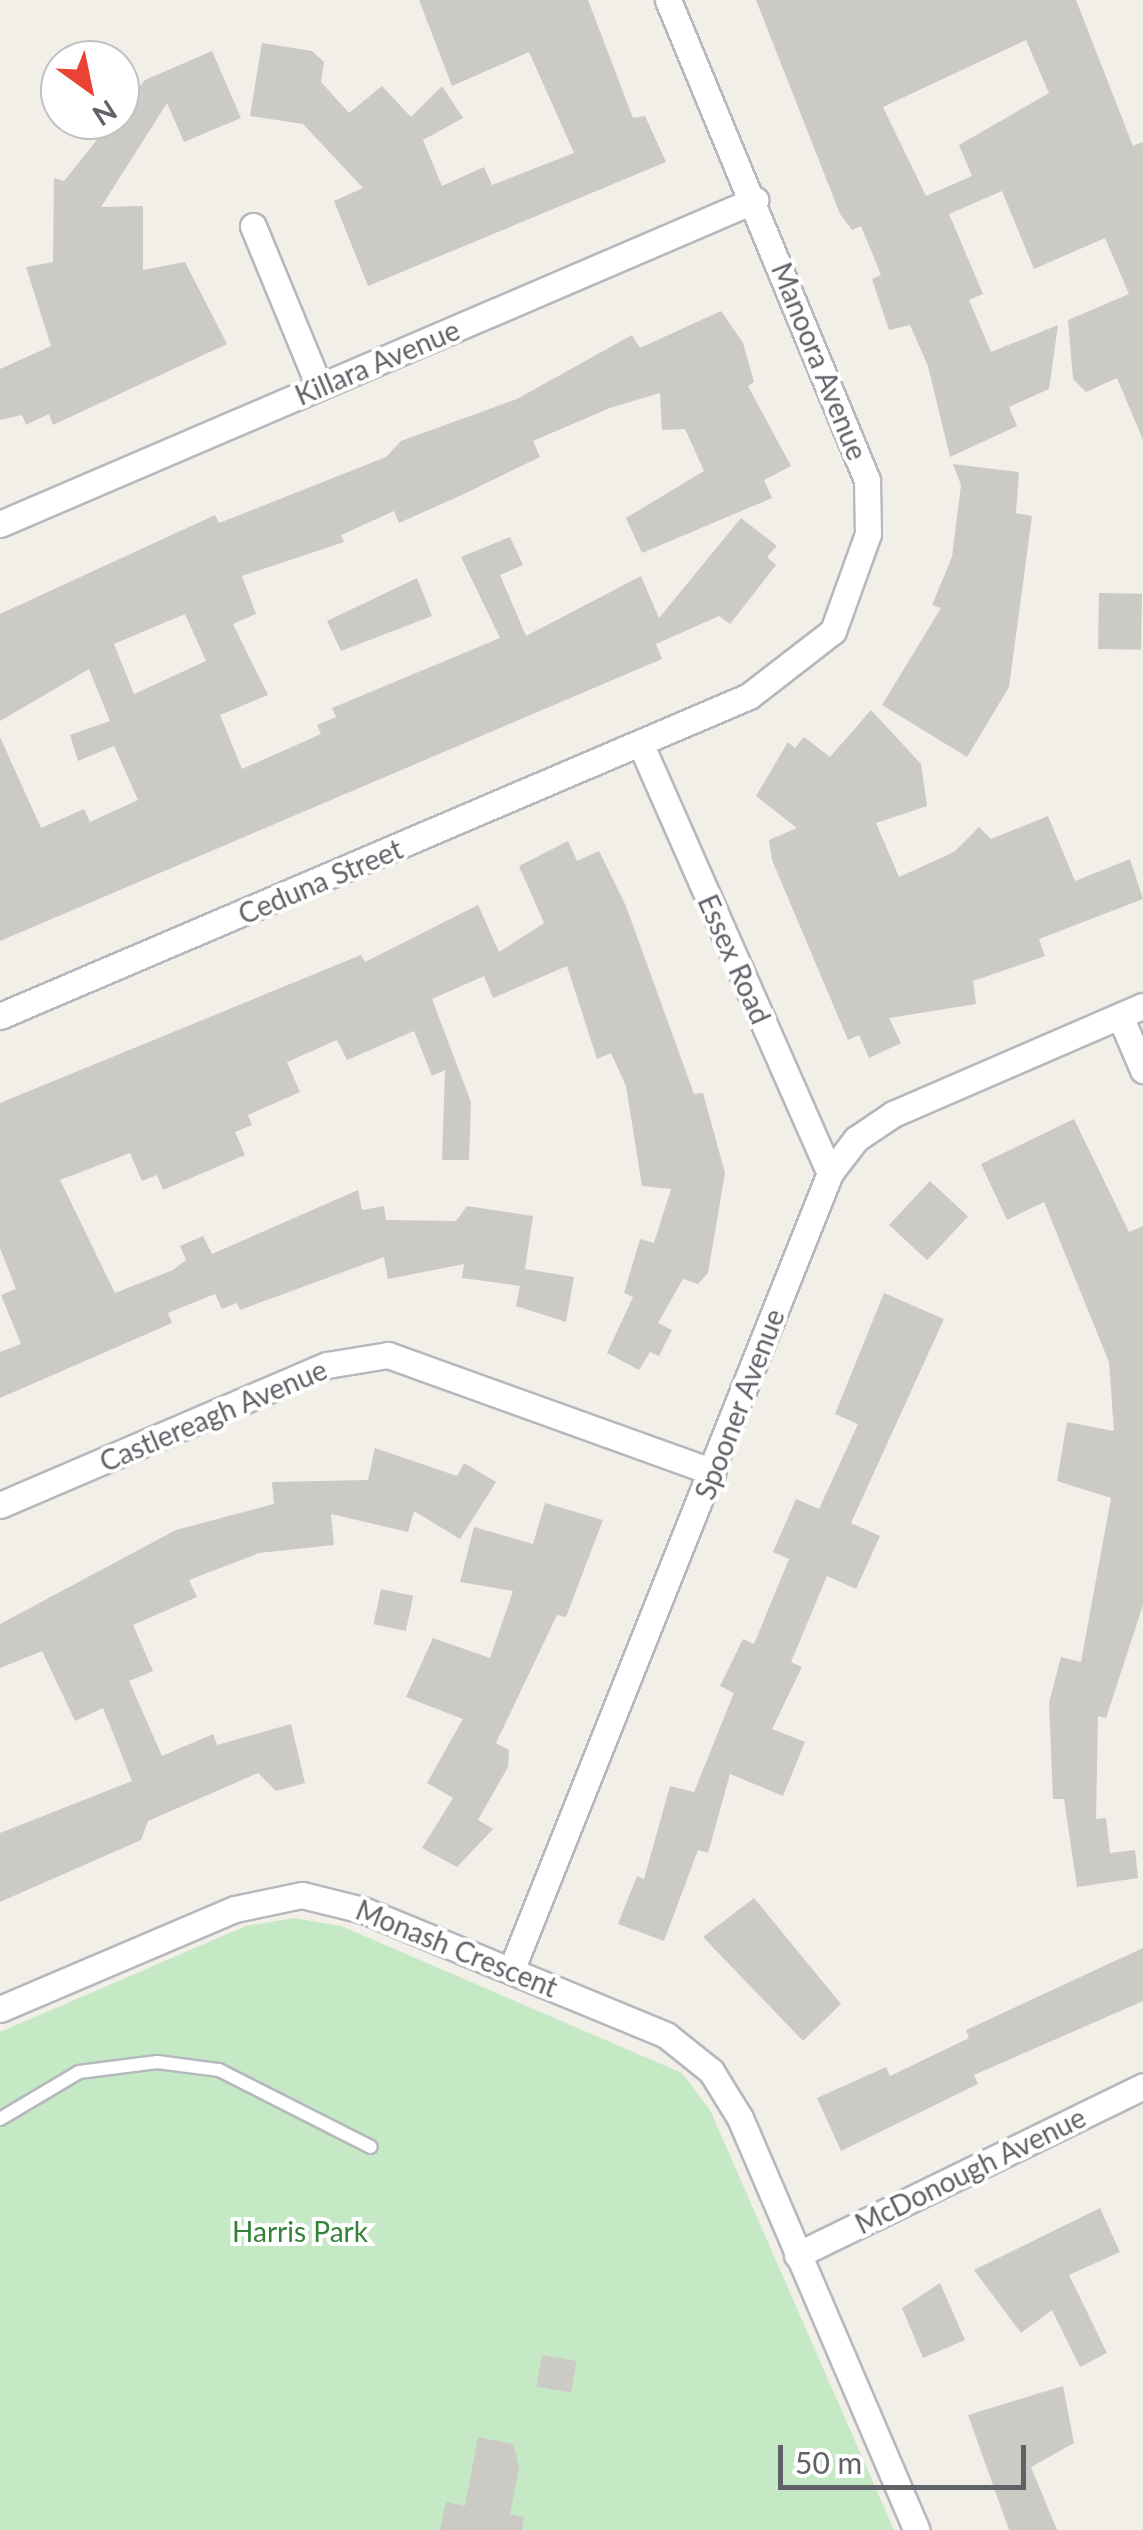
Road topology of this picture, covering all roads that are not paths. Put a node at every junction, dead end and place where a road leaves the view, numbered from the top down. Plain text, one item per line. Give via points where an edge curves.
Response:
1 (668, 0) edge
2 (755, 200) junction
3 (253, 226) dead end
4 (320, 386) junction
5 (0, 524) edge
6 (640, 745) junction
7 (1131, 1011) edge
8 (0, 1016) edge
9 (1143, 1070) edge
10 (830, 1173) junction
11 (713, 1472) junction
12 (0, 1505) edge
13 (512, 1968) junction
14 (0, 2008) edge
15 (1143, 2086) edge
16 (0, 2119) edge
17 (371, 2147) dead end
18 (796, 2255) junction
19 (917, 2530) edge

1 - 2 street, Manoora Avenue
2 - 4 street, Killara Avenue
2 - 6 street, Manoora Avenue via 851,424 867,480 868,534 833,631 794,669
3 - 4 street
4 - 5 street, Killara Avenue
6 - 8 street, Ceduna Street
6 - 10 street, Essex Road
7 - 9 street
7 - 10 street, Spooner Avenue via 893,1114 856,1139
10 - 11 street, Spooner Avenue
11 - 12 street, Castlereagh Avenue via 388,1355 326,1365
11 - 13 street, Spooner Avenue
13 - 14 street, Monash Crescent via 302,1895 234,1908
13 - 18 street, Monash Crescent via 666,2035 701,2061 740,2118
15 - 18 street, McDonough Avenue
16 - 17 lane via 79,2072 157,2062 219,2070
18 - 19 street, Monash Crescent

